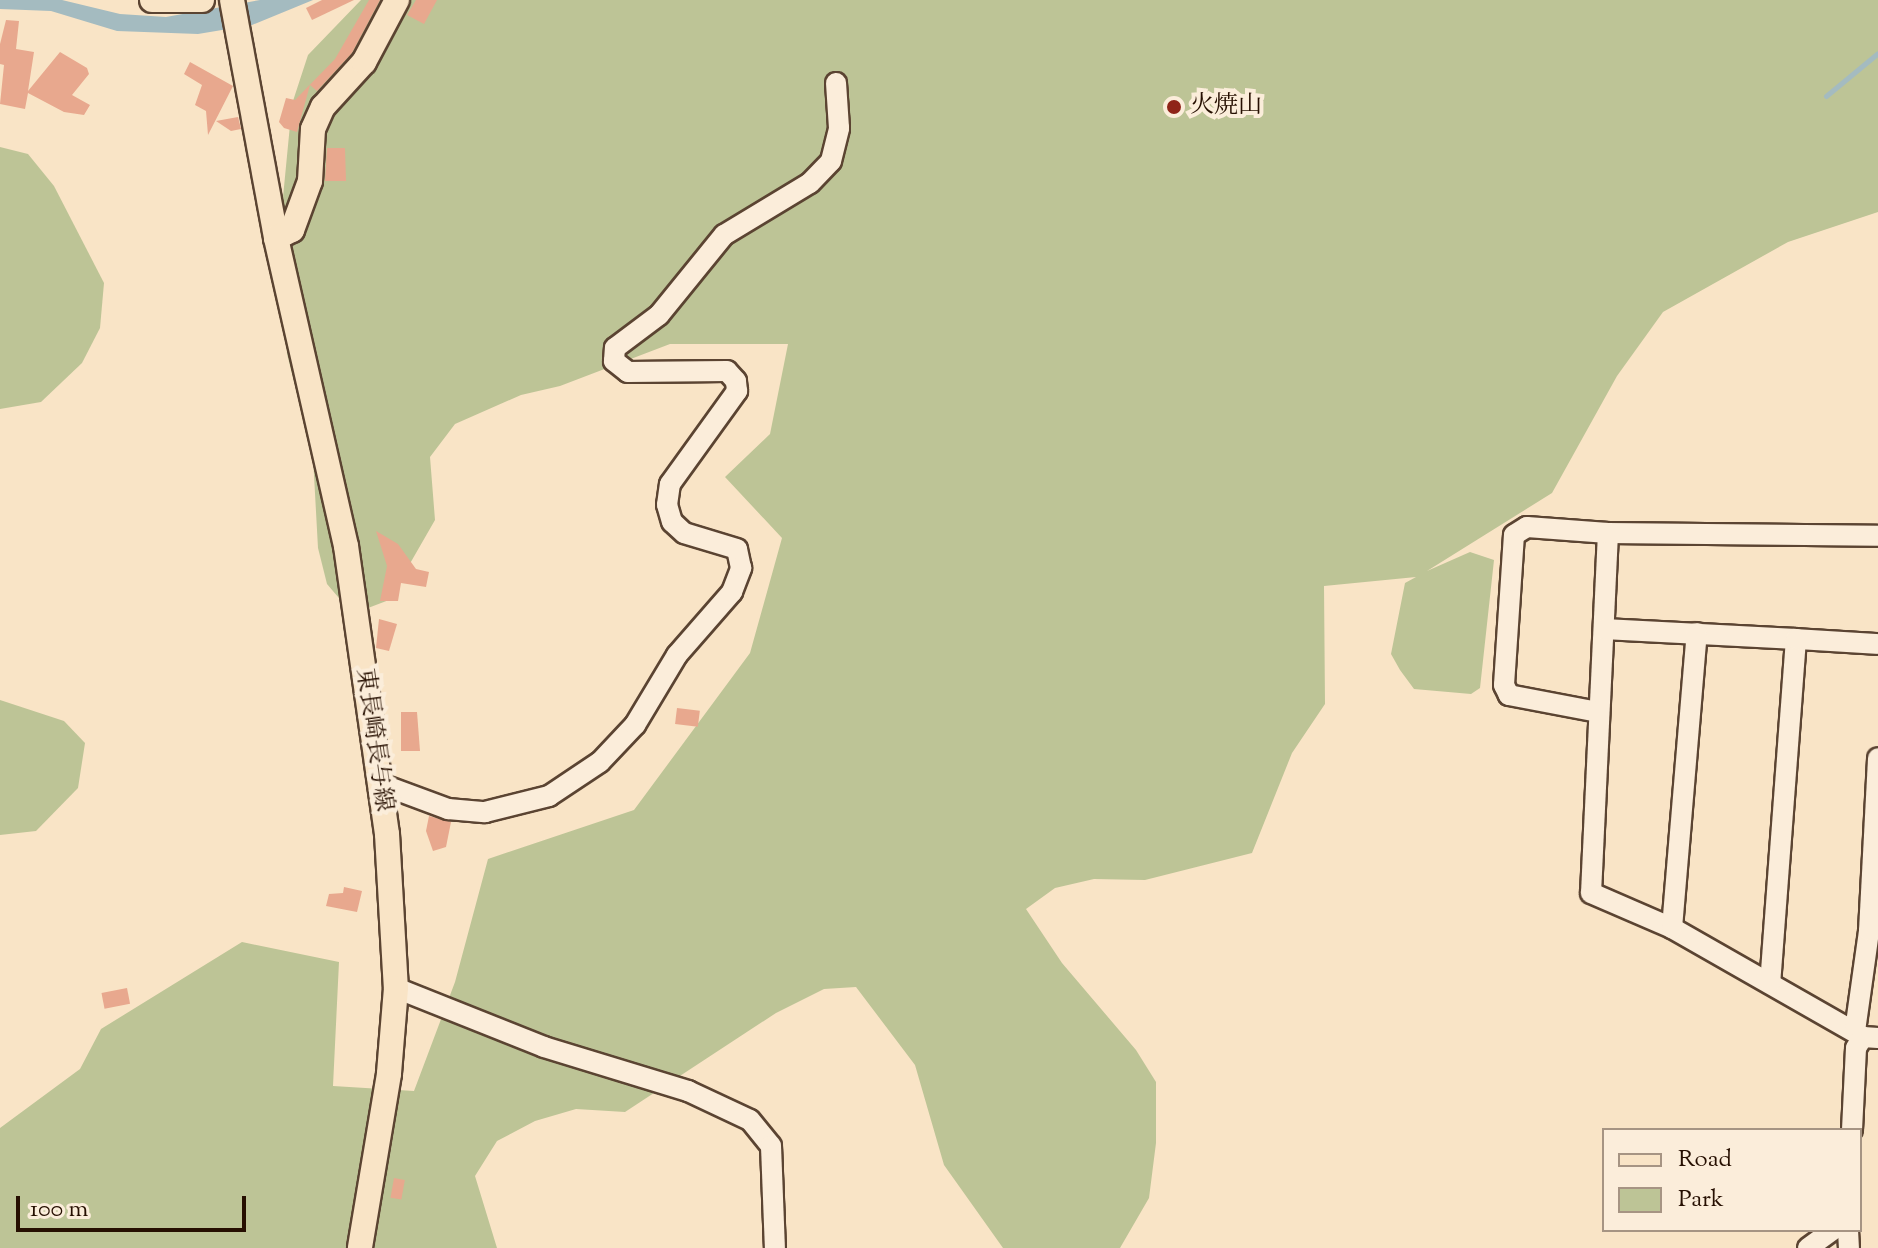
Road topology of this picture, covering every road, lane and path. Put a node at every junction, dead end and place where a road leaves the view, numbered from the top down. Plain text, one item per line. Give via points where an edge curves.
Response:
1 (152, 0) edge
2 (202, 0) edge
3 (232, 0) edge
4 (397, 0) edge
5 (836, 83) dead end
6 (276, 238) junction
7 (1608, 533) junction
8 (1878, 536) edge
9 (1604, 629) junction
10 (1697, 633) junction
11 (1796, 639) junction
12 (1878, 644) edge
13 (1598, 712) junction
14 (1878, 758) edge
15 (378, 783) junction
16 (1672, 928) junction
17 (1874, 931) edge
18 (1770, 983) junction
19 (396, 988) junction
20 (1865, 1035) edge
21 (1852, 1128) edge
22 (1830, 1232) edge
23 (360, 1248) edge
24 (775, 1248) edge
25 (1808, 1248) edge

1 - 2 main road
3 - 6 main road, 東長崎長与線
4 - 6 main road via 364,62 323,107 313,129 310,181 292,230
5 - 15 street via 839,128 831,161 810,183 724,235 659,315 615,348 614,361 628,372 727,371 736,381 737,391 670,484 667,505 672,522 684,533 737,549 741,568 732,592 677,655 635,725 600,762 549,796 485,812 448,809
6 - 15 main road, 東長崎長与線 via 346,546
7 - 8 street
7 - 9 street
7 - 13 street via 1527,527 1514,535 1504,685 1509,695
9 - 10 street
9 - 13 street
10 - 11 street
10 - 16 street
11 - 12 street
11 - 18 street
13 - 16 street via 1591,893
14 - 17 street
15 - 19 main road, 東長崎長与線 via 387,834
16 - 18 street
17 - 20 street
18 - 20 street
19 - 23 main road, 東長崎長与線 via 389,1074
19 - 24 street via 544,1047 688,1091 750,1120 771,1146
20 - 21 street via 1856,1048
22 - 25 street

